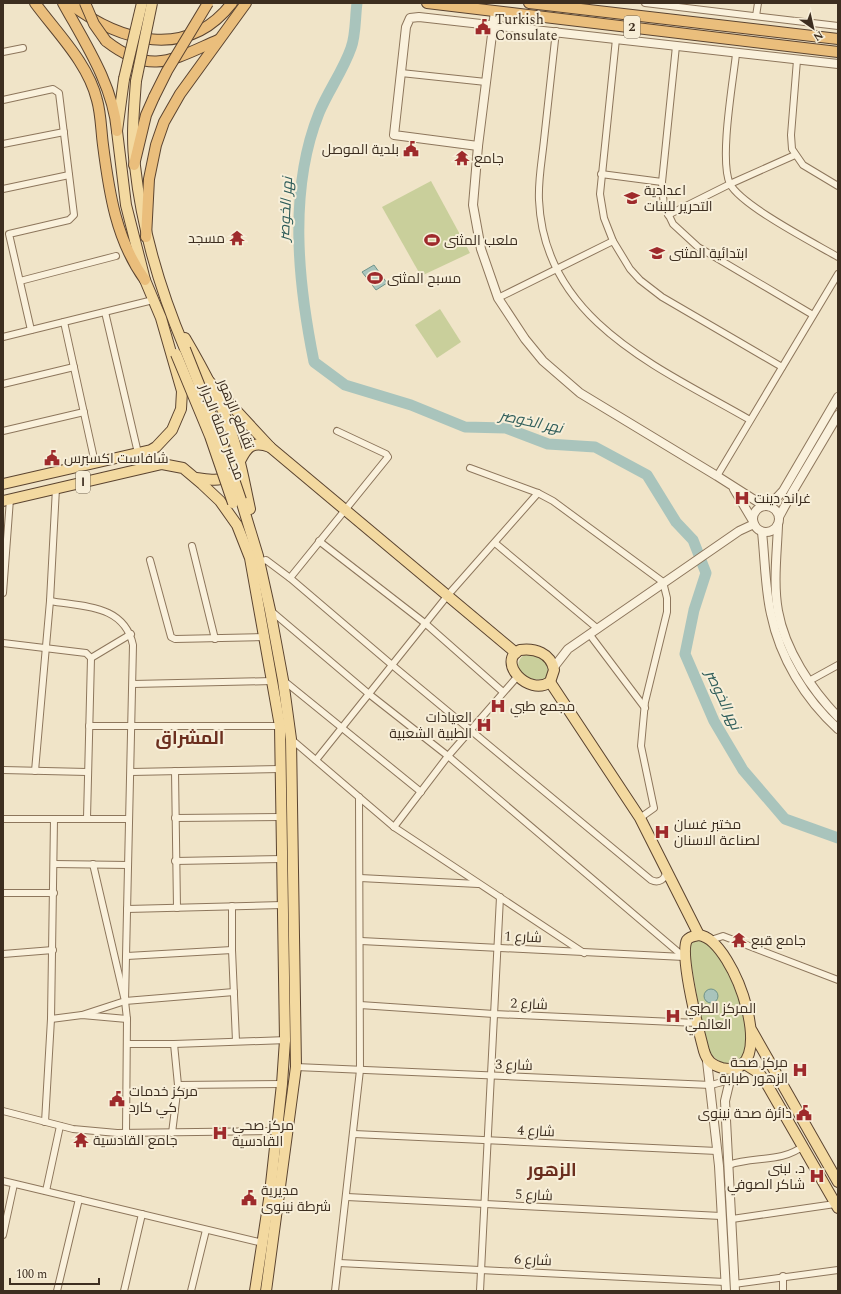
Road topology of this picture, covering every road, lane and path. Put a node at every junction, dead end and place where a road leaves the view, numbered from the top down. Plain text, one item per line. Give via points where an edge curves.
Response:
1 (30, 3) edge
2 (85, 3) edge
3 (142, 3) edge
4 (152, 3) edge
5 (208, 3) edge
6 (232, 3) edge
7 (246, 3) edge
8 (426, 3) edge
9 (529, 3) edge
10 (645, 3) edge
11 (758, 3) edge
12 (67, 6) edge
13 (38, 7) edge
14 (495, 11) junction
15 (756, 16) junction
16 (493, 24) junction
17 (838, 26) edge
18 (556, 31) junction
19 (838, 38) edge
20 (616, 39) junction
21 (218, 40) junction
22 (676, 46) junction
23 (23, 48) dead end
24 (3, 52) edge
25 (838, 52) edge
26 (736, 54) junction
27 (797, 60) junction
28 (838, 64) edge
29 (401, 73) junction
30 (486, 82) junction
31 (3, 100) edge
32 (117, 131) junction
33 (64, 132) junction
34 (3, 144) edge
35 (478, 146) junction
36 (795, 155) junction
37 (134, 165) junction
38 (601, 174) junction
39 (69, 176) junction
40 (662, 182) junction
41 (730, 184) junction
42 (838, 186) edge
43 (3, 190) edge
44 (668, 215) junction
45 (6, 235) edge
46 (146, 237) junction
47 (613, 241) junction
48 (116, 256) dead end
49 (838, 257) edge
50 (557, 270) junction
51 (838, 274) edge
52 (20, 280) junction
53 (145, 280) junction
54 (498, 298) junction
55 (153, 300) junction
56 (105, 312) junction
57 (813, 315) junction
58 (165, 316) junction
59 (64, 322) junction
60 (31, 330) junction
61 (3, 337) edge
62 (198, 362) junction
63 (74, 367) junction
64 (782, 367) junction
65 (178, 373) junction
66 (206, 378) junction
67 (3, 384) edge
68 (182, 391) junction
69 (838, 396) edge
70 (84, 412) junction
71 (838, 416) edge
72 (750, 420) junction
73 (3, 430) edge
74 (337, 431) dead end
75 (270, 447) junction
76 (138, 453) junction
77 (240, 460) junction
78 (95, 463) junction
79 (470, 468) dead end
80 (717, 476) junction
81 (196, 478) junction
82 (3, 484) edge
83 (245, 485) junction
84 (56, 488) junction
85 (734, 488) junction
86 (538, 493) junction
87 (214, 496) junction
88 (7, 500) edge
89 (766, 506) junction
90 (345, 510) junction
91 (779, 521) junction
92 (754, 523) junction
93 (762, 532) junction
94 (319, 541) junction
95 (495, 543) junction
96 (192, 546) dead end
97 (777, 550) junction
98 (764, 551) junction
99 (5, 553) edge
100 (256, 559) junction
101 (150, 560) dead end
102 (290, 578) junction
103 (665, 581) junction
104 (3, 593) edge
105 (448, 595) junction
106 (50, 601) junction
107 (270, 610) junction
108 (426, 624) junction
109 (598, 629) junction
110 (131, 634) junction
111 (590, 635) junction
112 (265, 637) junction
113 (215, 638) junction
114 (3, 642) edge
115 (46, 648) junction
116 (568, 649) junction
117 (516, 653) junction
118 (544, 654) junction
119 (91, 658) junction
120 (838, 664) edge
121 (392, 665) junction
122 (554, 666) junction
123 (517, 677) junction
124 (283, 680) junction
125 (272, 681) junction
126 (809, 681) junction
127 (550, 682) junction
128 (133, 684) junction
129 (503, 692) junction
130 (369, 694) junction
131 (645, 708) junction
132 (838, 717) edge
133 (89, 726) junction
134 (132, 726) junction
135 (280, 726) junction
136 (342, 728) junction
137 (838, 729) edge
138 (470, 730) junction
139 (291, 739) junction
140 (448, 756) junction
141 (316, 760) junction
142 (280, 769) junction
143 (3, 770) edge
144 (35, 771) junction
145 (174, 771) junction
146 (87, 772) junction
147 (131, 772) junction
148 (421, 792) junction
149 (359, 797) junction
150 (281, 817) junction
151 (87, 818) junction
152 (175, 818) junction
153 (640, 818) junction
154 (3, 819) edge
155 (54, 819) junction
156 (130, 819) junction
157 (394, 827) junction
158 (282, 859) junction
159 (175, 861) junction
160 (54, 864) junction
161 (93, 864) junction
162 (128, 865) junction
163 (666, 870) junction
164 (360, 878) junction
165 (480, 884) junction
166 (3, 893) edge
167 (54, 893) junction
168 (500, 897) junction
169 (232, 906) junction
170 (282, 906) junction
171 (177, 908) junction
172 (127, 909) junction
173 (699, 936) junction
174 (711, 940) junction
175 (361, 941) junction
176 (498, 947) junction
177 (53, 950) junction
178 (232, 950) junction
179 (584, 953) junction
180 (3, 954) edge
181 (127, 956) junction
182 (684, 957) junction
183 (838, 980) edge
184 (234, 992) junction
185 (125, 1001) junction
186 (360, 1005) junction
187 (494, 1014) junction
188 (82, 1015) junction
189 (51, 1019) junction
190 (127, 1019) junction
191 (697, 1023) junction
192 (752, 1031) junction
193 (236, 1040) junction
194 (290, 1040) junction
195 (127, 1044) junction
196 (174, 1044) junction
197 (707, 1061) junction
198 (741, 1065) junction
199 (296, 1067) junction
200 (360, 1070) junction
201 (491, 1077) junction
202 (730, 1080) junction
203 (282, 1084) junction
204 (178, 1085) junction
205 (711, 1085) junction
206 (3, 1111) edge
207 (45, 1122) junction
208 (60, 1126) junction
209 (277, 1131) junction
210 (172, 1132) junction
211 (126, 1133) junction
212 (354, 1134) junction
213 (488, 1140) junction
214 (803, 1146) junction
215 (717, 1151) junction
216 (729, 1165) junction
217 (3, 1181) edge
218 (838, 1182) edge
219 (14, 1184) junction
220 (46, 1191) junction
221 (347, 1198) junction
222 (79, 1199) junction
223 (485, 1204) junction
224 (837, 1206) edge
225 (142, 1214) junction
226 (721, 1216) junction
227 (732, 1219) junction
228 (206, 1230) junction
229 (3, 1235) edge
230 (263, 1243) junction
231 (339, 1263) junction
232 (481, 1270) junction
233 (838, 1270) edge
234 (783, 1276) junction
235 (725, 1282) junction
236 (734, 1287) edge
237 (57, 1291) edge
238 (124, 1291) edge
239 (191, 1291) edge
240 (255, 1291) edge
241 (266, 1291) edge
242 (335, 1291) edge
243 (480, 1291) edge
244 (726, 1291) edge
245 (783, 1291) edge

1 - 13 street
2 - 21 highway, bridge via 94,24 106,41 130,57 157,62 176,58
3 - 32 main road, bridge via 124,79
4 - 37 main road, bridge via 136,81
5 - 37 highway, bridge via 154,97 146,115
6 - 12 highway via 205,29 169,40 132,36
7 - 21 highway
8 - 14 highway, 2
9 - 19 highway, 2
10 - 15 street
11 - 15 street
12 - 32 highway via 109,93
13 - 53 highway via 90,79 97,100 110,192 120,232 137,269
14 - 16 street
14 - 25 highway, 2
15 - 17 street
16 - 18 street
16 - 29 street via 410,18 406,27
16 - 30 street
18 - 20 street
18 - 50 street via 538,199 543,231
20 - 22 street
20 - 38 street
21 - 46 highway via 175,103 160,133 149,179
22 - 26 street
22 - 40 street
23 - 24 street
26 - 27 street
26 - 41 street via 726,159
27 - 28 street
27 - 36 street via 790,142
29 - 30 street
29 - 35 street via 394,135
30 - 35 street
31 - 33 street via 57,90
32 - 53 main road via 126,205
33 - 34 street
33 - 39 street
35 - 54 street via 473,205 476,228 488,274
36 - 41 street
36 - 42 street via 807,168
37 - 46 main road
38 - 40 street
38 - 47 street via 601,205
39 - 43 street
39 - 45 street via 73,219
40 - 44 street via 664,205
41 - 44 street
41 - 49 street via 747,203
44 - 57 street via 681,233 698,247
45 - 52 street
46 - 58 main road
47 - 50 street
47 - 64 street via 630,269 650,289
48 - 52 street
50 - 54 street
50 - 72 street via 580,305 611,336 644,359
51 - 57 street
52 - 60 street
53 - 55 main road
54 - 80 street via 525,340 564,381 594,403
55 - 56 street
55 - 58 main road
56 - 59 street
56 - 76 street
57 - 64 street
58 - 62 main road, تقاطع الزهور
58 - 65 main road
58 - 100 main road, مجسر حاملة الجرار, bridge via 237,501
59 - 60 street
59 - 63 street
60 - 61 street
62 - 65 main road via 189,373
62 - 66 main road, تقاطع الزهور
63 - 67 street
63 - 70 street
64 - 72 street
65 - 68 main road
66 - 68 main road via 196,375 189,377 183,384
66 - 75 main road
66 - 77 main road, تقاطع الزهور via 227,422
68 - 76 main road via 181,409 172,430 156,447
69 - 89 street via 782,491
70 - 73 street
70 - 78 street
71 - 91 street via 793,491
72 - 80 street
74 - 90 street via 388,457
75 - 77 main road via 261,444 252,446
75 - 90 main road
76 - 78 main road
77 - 81 main road via 227,477 216,480
77 - 83 main road, تقاطع الزهور
78 - 82 main road
79 - 86 street
80 - 85 street
81 - 84 main road, ١ via 183,468 162,464
81 - 87 main road
83 - 87 main road via 238,481 228,482 218,489
83 - 100 main road, تقاطع الزهور
84 - 88 main road, ١
84 - 106 street
85 - 89 street
85 - 92 street
86 - 95 street
86 - 103 street via 567,510
87 - 100 main road via 225,507
88 - 99 street
89 - 91 street via 776,510
89 - 92 street via 757,510
90 - 94 street
90 - 105 main road
91 - 93 street via 770,532
91 - 97 street
92 - 93 street
92 - 103 street
93 - 98 street
94 - 102 street
94 - 108 street
95 - 105 street
95 - 109 street
96 - 113 street
97 - 98 street via 772,546
97 - 126 street via 778,611 793,653
98 - 137 street via 770,613 778,643 820,712
99 - 104 street
100 - 102 street via 266,560
100 - 107 main road
100 - 112 main road
101 - 113 street via 171,637
102 - 121 street
103 - 109 street
103 - 131 street via 667,617
105 - 108 street
105 - 117 main road
106 - 110 street via 106,611 119,620
106 - 115 street
107 - 124 main road
107 - 130 street
108 - 121 street
108 - 129 street
109 - 111 street
110 - 119 street
110 - 128 street
111 - 116 street
111 - 131 street
112 - 113 street
112 - 125 main road
114 - 115 street
115 - 119 street via 86,652
115 - 144 street
116 - 118 street via 556,654
116 - 122 street
117 - 118 main road via 527,650
117 - 123 main road via 512,662
118 - 122 main road via 550,658
119 - 133 street
120 - 126 street
121 - 130 street
121 - 138 street
122 - 127 main road via 554,676
123 - 127 main road via 538,686
123 - 129 street
124 - 136 street
124 - 139 main road
125 - 128 street
125 - 135 main road
126 - 132 street
127 - 153 main road
128 - 134 street
129 - 138 street
130 - 136 street
130 - 140 street
131 - 153 street via 642,746 654,808
133 - 134 street
133 - 146 street
134 - 135 street
134 - 147 street
135 - 142 main road
136 - 141 street
136 - 148 street
138 - 140 street
138 - 163 street via 650,880 662,880 666,876
139 - 141 street
139 - 194 main road
140 - 148 street
140 - 182 street
141 - 149 street
142 - 145 street
142 - 150 main road
143 - 144 street
144 - 146 street
145 - 147 street
145 - 152 street
146 - 151 street
147 - 156 street
148 - 157 street
149 - 157 street
149 - 164 street
150 - 152 street
150 - 158 main road
151 - 155 street
151 - 156 street
152 - 159 street
153 - 163 main road
154 - 155 street
155 - 160 street
156 - 162 street
157 - 165 street
158 - 159 street
158 - 170 main road
159 - 171 street
160 - 161 street
160 - 167 street
161 - 162 street
161 - 185 street
162 - 172 street
163 - 173 main road
164 - 165 street
164 - 175 street
165 - 168 street
166 - 167 street
167 - 177 street
168 - 176 street
168 - 179 street
169 - 170 street
169 - 171 street
169 - 178 street
170 - 194 main road
171 - 172 street
172 - 181 street
173 - 174 main road
173 - 182 main road via 690,937 687,941
174 - 183 street via 724,936
174 - 192 main road via 730,966 743,997
175 - 176 street, شارع 1
175 - 186 street
176 - 179 street, شارع 1
176 - 187 street
177 - 180 street
177 - 189 street
178 - 181 street
178 - 184 street
179 - 182 street, شارع 1
181 - 185 street
182 - 191 main road
184 - 185 street
184 - 193 street
185 - 188 street
185 - 190 street
186 - 187 street, شارع 2
186 - 200 street
187 - 191 street, شارع 2
187 - 201 street
188 - 189 street
188 - 190 street
189 - 207 street
190 - 195 street
191 - 197 main road
192 - 198 main road via 751,1050
192 - 218 main road
193 - 194 street
193 - 196 street
194 - 199 main road
194 - 203 main road
195 - 196 street
195 - 211 street
196 - 204 street
197 - 198 main road via 726,1069
197 - 205 street
198 - 202 street
198 - 214 main road via 759,1073
199 - 200 street, شارع 3
199 - 241 main road
200 - 201 street, شارع 3
200 - 212 street
201 - 205 street, شارع 3
201 - 213 street
202 - 205 street, شارع 3
202 - 216 street via 726,1101
203 - 204 street
203 - 209 main road
204 - 210 street
205 - 215 street
206 - 207 street
207 - 208 street
208 - 211 street
208 - 220 street
209 - 210 street
209 - 230 main road
210 - 211 street
212 - 213 street, شارع 4
212 - 221 street
213 - 215 street, شارع 4
213 - 223 street
214 - 216 street via 795,1153 784,1156
214 - 224 main road
215 - 226 street
216 - 227 street
217 - 219 street
219 - 220 street
219 - 229 street
220 - 222 street
221 - 223 street, شارع 5
221 - 231 street
222 - 225 street
222 - 237 street
223 - 226 street, شارع 5
223 - 232 street
224 - 227 street
225 - 228 street
225 - 238 street
226 - 235 street
227 - 236 street
228 - 230 street
228 - 239 street
230 - 240 main road
231 - 232 street, شارع 6
231 - 242 street
232 - 235 street, شارع 6
232 - 243 street
233 - 234 street
234 - 236 street
234 - 245 street
235 - 244 street

